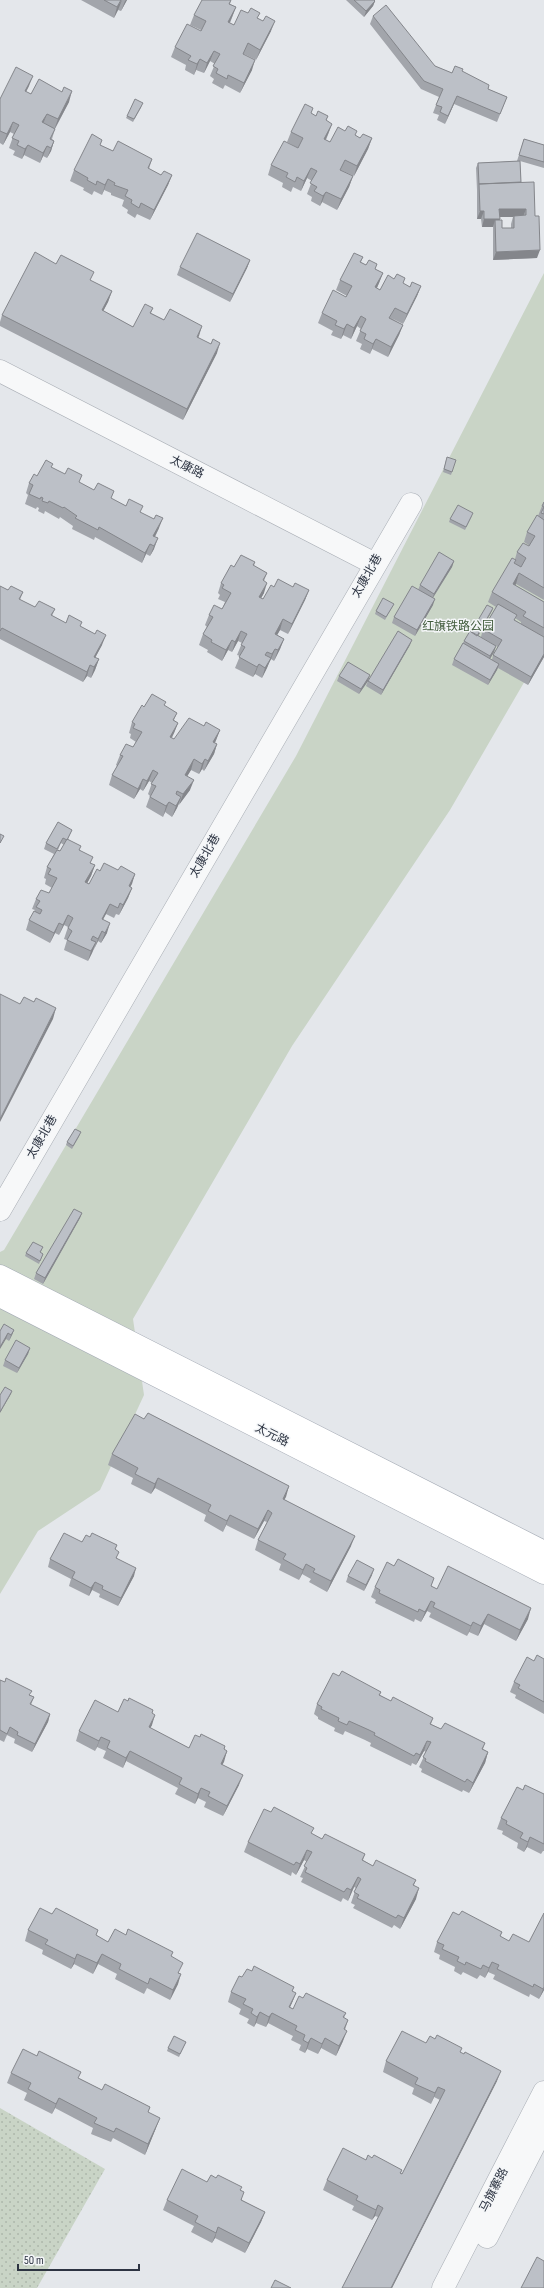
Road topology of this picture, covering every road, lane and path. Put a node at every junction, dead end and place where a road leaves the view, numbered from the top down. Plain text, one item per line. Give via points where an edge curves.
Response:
1 (0, 371) edge
2 (411, 504) dead end
3 (374, 564) junction
4 (0, 1210) edge
5 (0, 1276) edge
6 (0, 1296) edge
7 (544, 1552) edge
8 (544, 1573) edge
9 (544, 2092) edge
10 (544, 2126) edge
11 (444, 2288) edge
12 (461, 2288) edge

1 - 3 street, 太康路
2 - 3 street, 太康北巷
3 - 4 street, 太康北巷
5 - 7 main road, 太元路
6 - 8 main road, 太元路
9 - 11 street, 马旗寨路
10 - 12 street, 马旗寨路

